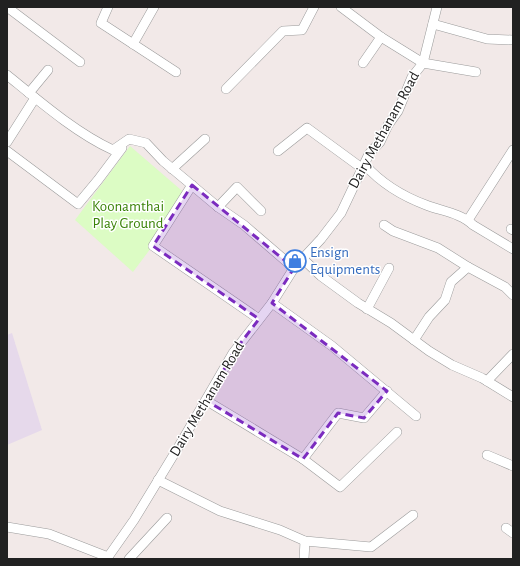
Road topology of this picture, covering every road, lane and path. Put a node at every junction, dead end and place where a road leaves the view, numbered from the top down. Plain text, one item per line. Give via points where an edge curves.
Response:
1 (7, 7) edge
2 (108, 7) edge
3 (154, 7) edge
4 (314, 7) edge
5 (437, 7) edge
6 (345, 8) edge
7 (433, 24) junction
8 (381, 37) junction
9 (513, 40) edge
10 (133, 44) junction
11 (80, 62) dead end
12 (362, 63) dead end
13 (423, 63) junction
14 (48, 70) dead end
15 (176, 72) dead end
16 (476, 72) dead end
17 (7, 75) edge
18 (226, 89) dead end
19 (32, 95) junction
20 (129, 139) junction
21 (205, 139) dead end
22 (7, 142) edge
23 (513, 150) edge
24 (7, 151) edge
25 (278, 151) dead end
26 (364, 167) junction
27 (172, 169) junction
28 (192, 185) junction
29 (218, 208) junction
30 (261, 211) dead end
31 (468, 220) junction
32 (384, 225) dead end
33 (513, 249) edge
34 (303, 258) junction
35 (468, 267) junction
36 (294, 268) junction
37 (389, 268) dead end
38 (513, 295) edge
39 (272, 303) junction
40 (367, 309) junction
41 (259, 319) junction
42 (414, 340) junction
43 (513, 354) edge
44 (487, 381) junction
45 (386, 391) junction
46 (513, 397) edge
47 (207, 401) junction
48 (416, 416) dead end
49 (397, 432) dead end
50 (486, 455) dead end
51 (303, 459) junction
52 (513, 466) edge
53 (158, 480) junction
54 (413, 515) dead end
55 (167, 518) dead end
56 (7, 527) edge
57 (304, 542) junction
58 (108, 558) edge
59 (129, 559) edge
60 (304, 559) edge

1 - 11 street
2 - 10 street via 101,23
3 - 10 street
4 - 18 street via 302,30 283,31
5 - 7 street, Dairy Methanam Road
6 - 8 street
7 - 9 street via 487,39
7 - 13 street, Dairy Methanam Road
8 - 12 street
8 - 13 street
10 - 15 street
13 - 16 street
13 - 26 street, Dairy Methanam Road via 412,77 398,111 380,142 369,154
14 - 19 street
17 - 19 street
19 - 20 street via 99,144 114,150
19 - 22 street
20 - 24 street via 78,204
20 - 27 street via 146,143
21 - 27 street
23 - 31 street
25 - 26 street via 307,128
26 - 31 street via 394,190 427,206
26 - 34 street, Dairy Methanam Road via 341,213
27 - 28 street
28 - 29 street
28 - 41 street via 153,246
29 - 30 street via 237,187
29 - 36 street via 244,225
31 - 33 street via 473,226
32 - 35 street via 438,248
34 - 36 street, Dairy Methanam Road
34 - 40 street via 321,276
35 - 38 street via 505,287
35 - 42 street via 452,282 445,300 429,317
36 - 39 street, Dairy Methanam Road
37 - 40 street
39 - 41 street, Dairy Methanam Road
39 - 45 street via 332,346
40 - 42 street
41 - 47 street, Dairy Methanam Road via 233,353
42 - 44 street via 452,365
43 - 44 street
44 - 46 street
45 - 48 street
45 - 51 street via 364,418 338,413
47 - 51 street
47 - 53 street, Dairy Methanam Road
49 - 51 street via 340,486
50 - 52 street
53 - 57 street via 220,511 280,530
53 - 58 street, Dairy Methanam Road
54 - 57 street via 371,547
55 - 59 street
56 - 58 street, Dairy Methanam Road via 49,534
57 - 60 street

